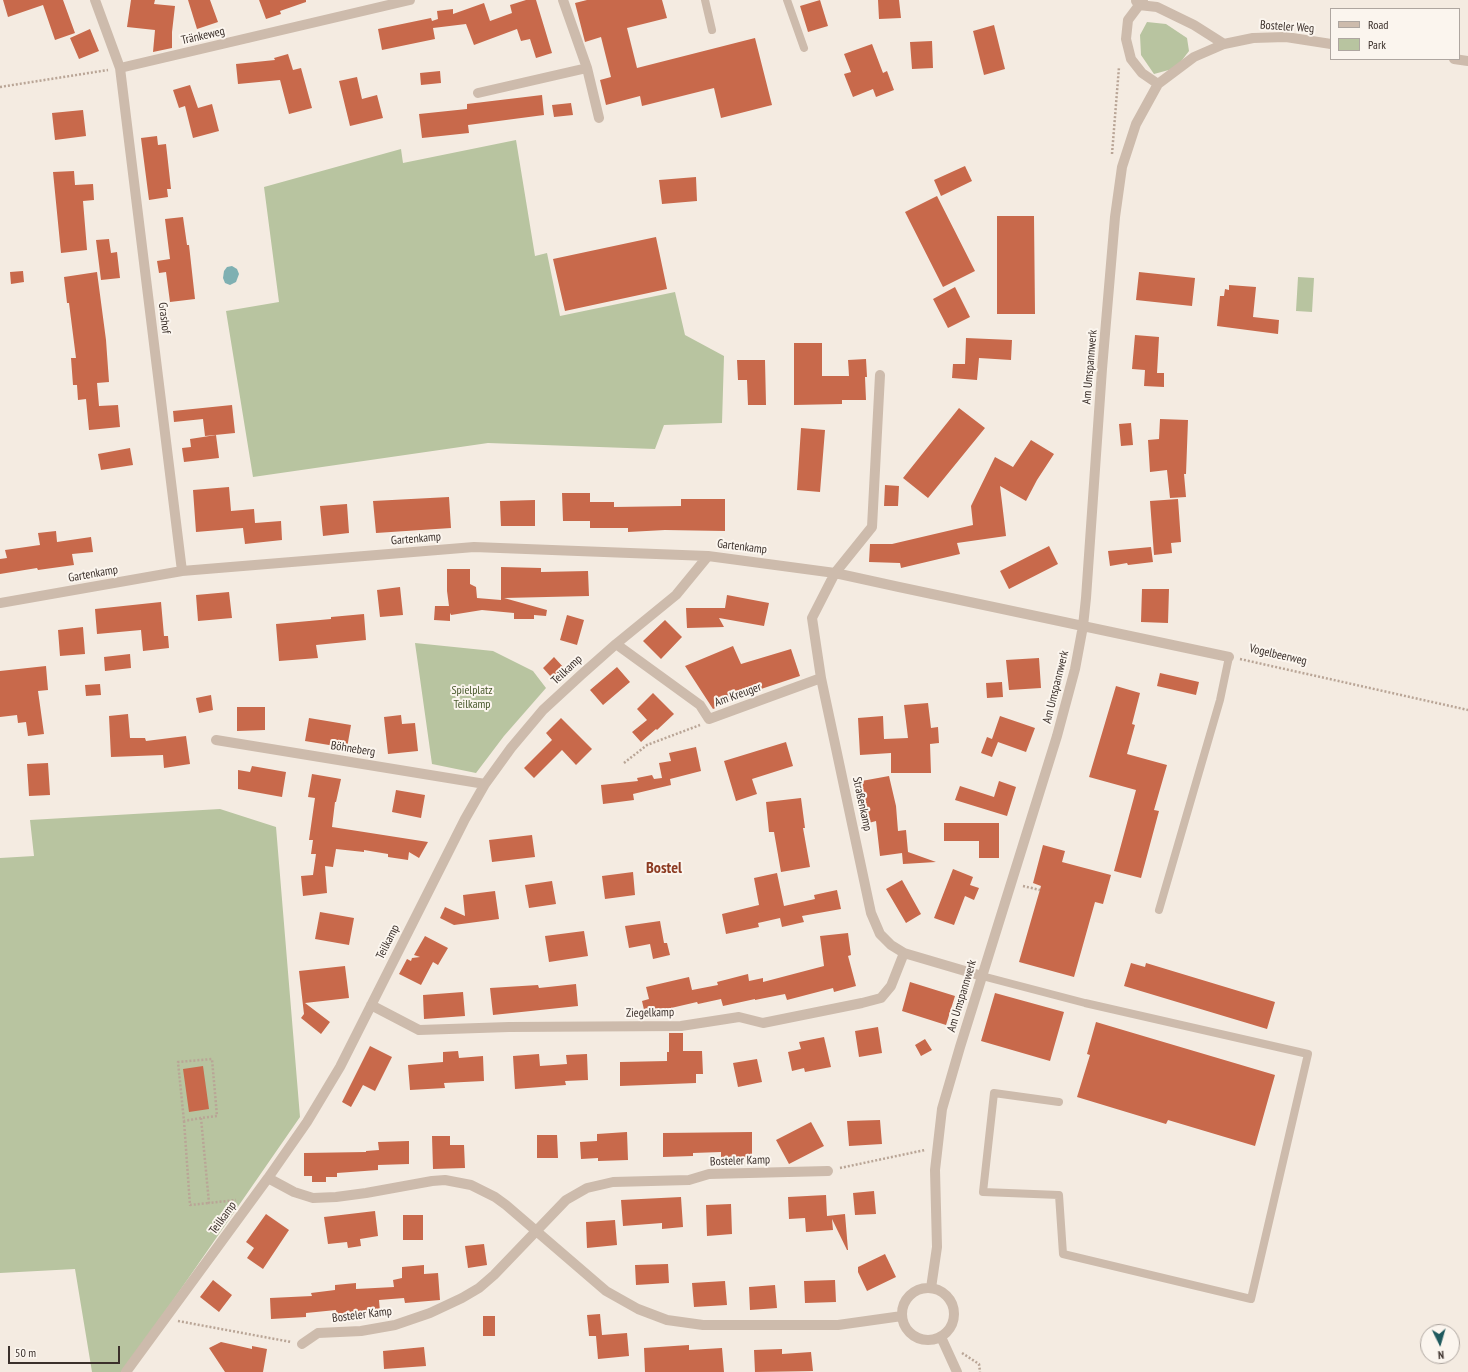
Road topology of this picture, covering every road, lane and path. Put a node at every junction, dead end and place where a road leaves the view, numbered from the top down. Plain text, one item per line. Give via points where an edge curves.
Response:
1 (95, 0) edge
2 (410, 0) edge
3 (563, 0) edge
4 (705, 0) edge
5 (787, 0) edge
6 (1139, 2) edge
7 (712, 30) dead end
8 (1224, 44) junction
9 (1330, 44) edge
10 (804, 48) dead end
11 (1119, 67) dead end
12 (120, 68) junction
13 (587, 68) junction
14 (1158, 84) junction
15 (0, 87) edge
16 (478, 94) dead end
17 (599, 118) dead end
18 (1112, 159) dead end
19 (880, 375) dead end
20 (708, 556) junction
21 (182, 571) junction
22 (835, 573) junction
23 (0, 603) edge
24 (1082, 626) junction
25 (616, 644) junction
26 (1229, 657) junction
27 (822, 678) junction
28 (1468, 710) edge
29 (709, 720) junction
30 (216, 740) dead end
31 (624, 763) dead end
32 (485, 784) junction
33 (1019, 885) dead end
34 (1040, 890) dead end
35 (1159, 910) dead end
36 (904, 954) junction
37 (982, 976) junction
38 (371, 1005) junction
39 (1058, 1102) dead end
40 (201, 1118) junction
41 (184, 1121) junction
42 (937, 1147) junction
43 (828, 1171) joint
44 (268, 1178) junction
45 (253, 1198) junction
46 (209, 1203) junction
47 (536, 1232) junction
48 (931, 1288) junction
49 (902, 1316) junction
50 (166, 1319) junction
51 (941, 1337) junction
52 (302, 1344) joint
53 (961, 1352) dead end
54 (126, 1372) edge
55 (957, 1372) edge
56 (980, 1372) edge

1 - 12 street, Grashof
2 - 12 street, Tränkeweg
3 - 13 street
4 - 7 lane
5 - 10 lane
6 - 8 street via 1157,7 1194,25
6 - 14 street via 1128,20 1126,39 1131,59 1142,73
8 - 9 street, Bosteler Weg via 1253,38 1286,37
8 - 14 street, Bosteler Weg via 1194,56
11 - 18 path
12 - 15 path
12 - 21 street, Grashof
13 - 16 street
13 - 17 street
14 - 24 street, Am Umspannwerk via 1136,124 1122,167 1115,218
19 - 22 street via 872,527
20 - 21 street, Gartenkamp via 474,547
20 - 22 street, Gartenkamp
20 - 25 street, Teilkamp via 676,595
21 - 23 street, Gartenkamp
22 - 24 street, Gartenkamp
22 - 27 street, Straßenkamp via 812,618
24 - 26 street
24 - 37 street, Am Umspannwerk via 1075,669 1057,736
25 - 29 street, Am Kreuger via 700,705
25 - 32 street, Teilkamp via 543,710
26 - 28 path, Vogelbeerweg
26 - 35 lane via 1220,700
27 - 29 street, Am Kreuger
27 - 36 street, Straßenkamp via 875,924 880,934
29 - 31 path via 647,745
30 - 32 street, Böhneberg
32 - 38 street, Teilkamp
33 - 34 path
36 - 37 street, Straßenkamp
36 - 38 street, Ziegelkamp via 891,986 881,998 763,1023 739,1017 681,1026 419,1030
37 - 39 lane via 1085,1003 1308,1054 1251,1300 1063,1254 1059,1195 983,1192 994,1093
37 - 42 street, Am Umspannwerk via 947,1088
38 - 44 street, Teilkamp via 340,1067 307,1122
40 - 41 path
40 - 41 path via 217,1116 212,1059 178,1062
40 - 46 path
41 - 46 path via 190,1205
42 - 43 path
42 - 48 street, Am Umspannwerk via 937,1247
43 - 47 street, Bosteler Kamp via 709,1174 688,1180 600,1184 566,1200
44 - 45 street, Teilkamp
44 - 47 street via 294,1192 313,1198 358,1194 432,1181 458,1182 471,1185 495,1197
45 - 46 path
45 - 50 street, Teilkamp
47 - 49 street via 606,1291 638,1309 667,1320 703,1325 838,1325
47 - 52 street, Bosteler Kamp via 479,1288 446,1306 413,1320 378,1329 318,1333
48 - 49 street via 923,1288 910,1295 902,1308
48 - 51 street via 946,1295 953,1309 951,1325
49 - 51 street via 908,1332 916,1337 924,1340
50 - 52 path
50 - 54 street, Teilkamp
51 - 55 street
53 - 56 path via 979,1364

